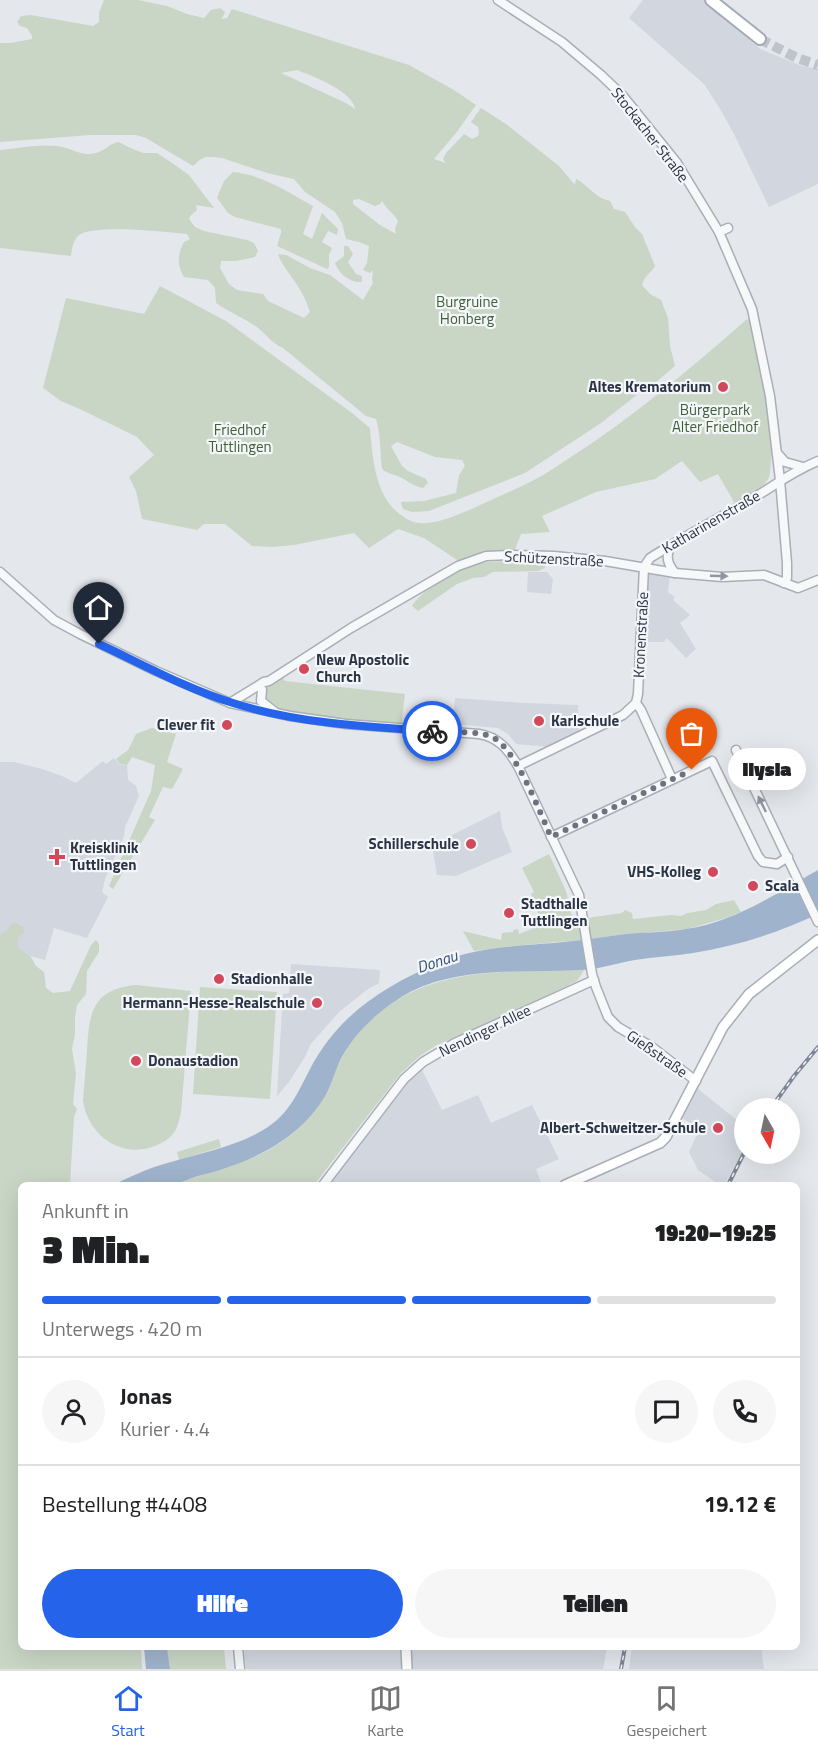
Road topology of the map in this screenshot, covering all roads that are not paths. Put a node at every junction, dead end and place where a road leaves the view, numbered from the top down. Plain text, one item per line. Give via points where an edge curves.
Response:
1 (498, 0) edge
2 (711, 0) edge
3 (760, 39) tunnel mouth
4 (728, 228) dead end
5 (719, 232) junction
6 (777, 453) junction
7 (818, 461) edge
8 (804, 467) junction
9 (780, 480) junction
10 (670, 546) junction
11 (650, 558) junction
12 (625, 564) junction
13 (644, 567) junction
14 (0, 572) edge
15 (675, 573) junction
16 (818, 580) edge
17 (784, 583) junction
18 (268, 681) junction
19 (262, 690) junction
20 (230, 703) junction
21 (636, 703) junction
22 (242, 706) junction
23 (276, 714) junction
24 (736, 750) dead end
25 (518, 766) junction
26 (672, 779) junction
27 (551, 837) junction
28 (788, 857) junction
29 (818, 922) edge
30 (818, 940) edge
31 (594, 980) junction
32 (696, 1081) junction
33 (325, 1182) edge
34 (572, 1182) edge
35 (238, 1650) edge
36 (406, 1650) edge
37 (240, 1669) edge
38 (407, 1669) edge

1 - 5 street, Stockacher Straße via 562,42 622,96 676,163
2 - 3 main road
4 - 5 street
5 - 6 street, Stockacher Straße via 752,309 773,410
6 - 8 street via 785,462
6 - 9 street, Stockacher Straße
7 - 8 street, Katharinenstraße
8 - 9 street, Katharinenstraße
9 - 10 street, Katharinenstraße
9 - 17 street, Stockacher Straße via 787,574
10 - 11 street, Katharinenstraße
10 - 15 street via 667,560
11 - 12 street
11 - 13 street, Katharinenstraße
12 - 13 street, Schützenstraße
12 - 18 street, Schützenstraße via 554,556 473,559 351,628
13 - 15 street, Schützenstraße
13 - 21 street, Kronenstraße
14 - 20 street via 54,620
15 -> 17 street, Schützenstraße via 764,575
16 - 17 street, Schützenstraße via 798,588
18 - 19 street, Schützenstraße
18 - 20 street, Schützenstraße
19 - 22 street, Schützenstraße
19 - 23 street via 261,701
20 - 22 street
21 - 25 street via 622,715
21 - 26 street
22 - 23 street
23 - 25 street via 345,724 486,735 503,745
28 -> 24 street
25 - 27 street
26 - 27 street
26 - 28 street via 712,761 758,856 763,862 777,864
27 - 31 street via 579,895
28 - 29 street
30 - 32 main road via 744,999 723,1027
31 - 32 street, Gießstraße via 608,1017 618,1027
31 - 33 street, Nendinger Allee via 454,1043 423,1062 404,1079
32 - 34 main road via 660,1143
35 - 37 street
36 - 38 main road

